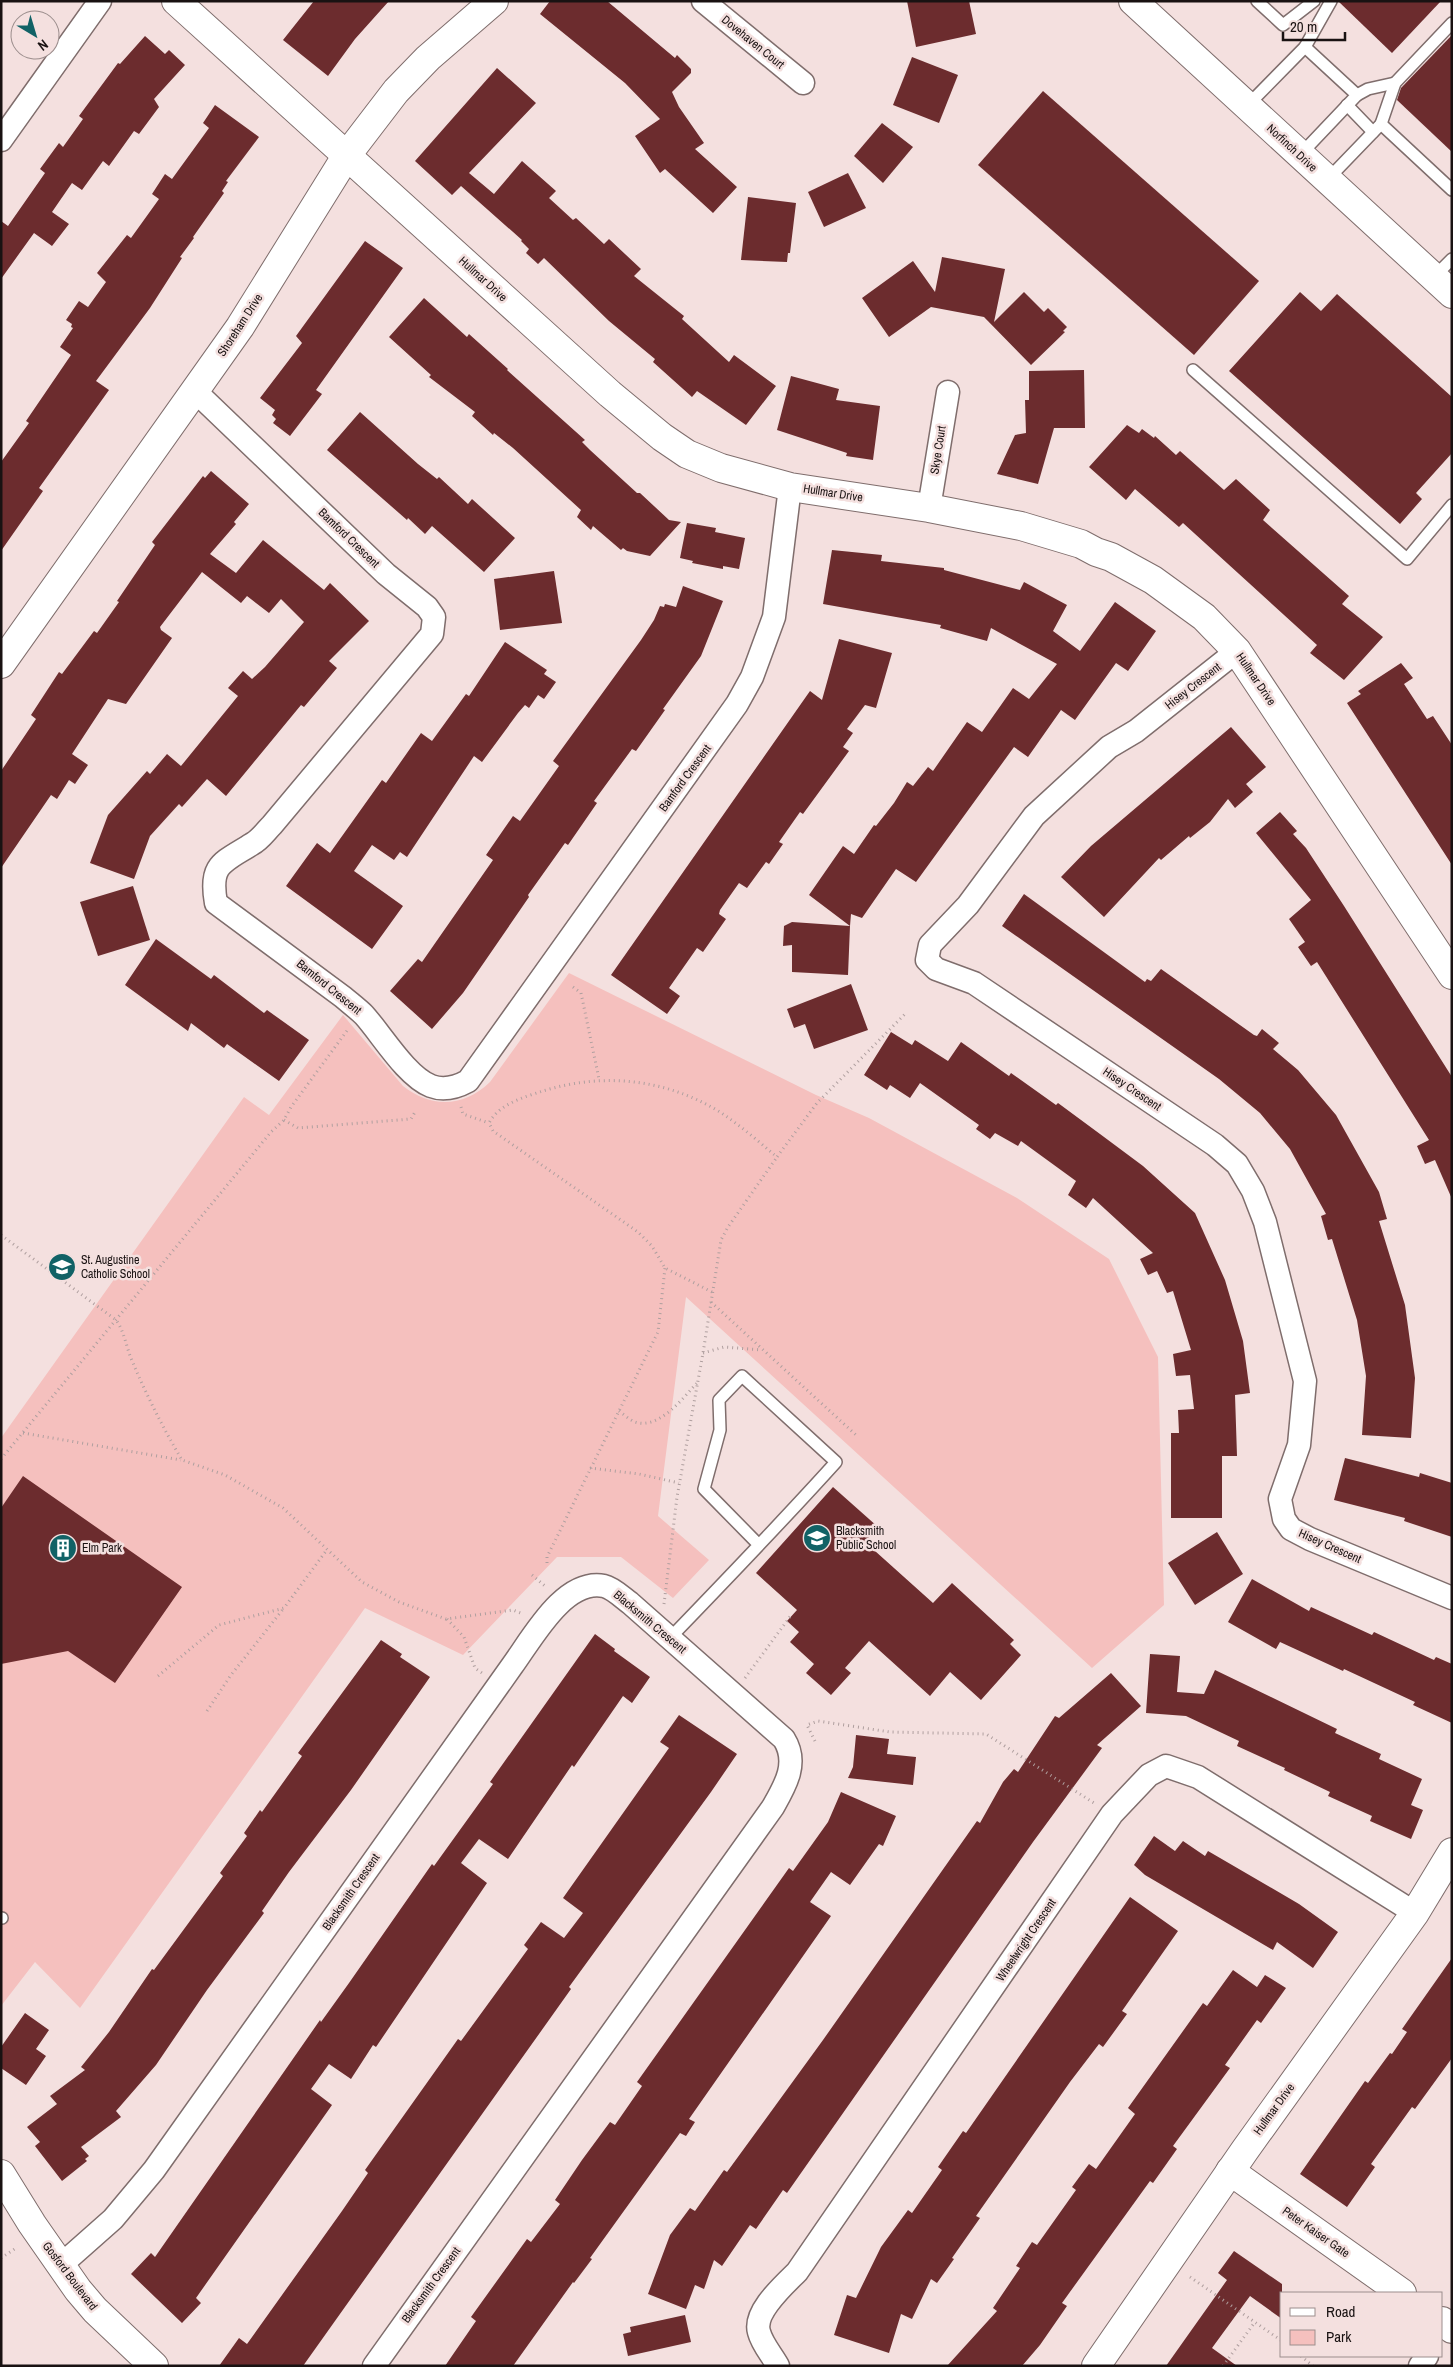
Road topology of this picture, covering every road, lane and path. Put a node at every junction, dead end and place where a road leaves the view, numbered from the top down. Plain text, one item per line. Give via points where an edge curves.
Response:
1 (100, 1) edge
2 (176, 1) edge
3 (494, 1) edge
4 (703, 1) edge
5 (1133, 1) edge
6 (1257, 1) edge
7 (1314, 1) edge
8 (1331, 1) edge
9 (1452, 23) edge
10 (1305, 46) junction
11 (803, 83) dead end
12 (1395, 83) junction
13 (1356, 96) junction
14 (1347, 105) junction
15 (1247, 106) junction
16 (1377, 128) junction
17 (1, 140) edge
18 (1300, 155) junction
19 (347, 156) junction
20 (1327, 180) junction
21 (1452, 190) edge
22 (1446, 277) edge
23 (1193, 370) dead end
24 (196, 392) junction
25 (948, 392) dead end
26 (790, 486) junction
27 (1452, 505) edge
28 (929, 508) junction
29 (1238, 651) junction
30 (1, 664) edge
31 (1452, 975) edge
32 (573, 987) dead end
33 (907, 1012) dead end
34 (363, 1014) junction
35 (599, 1079) junction
36 (458, 1087) junction
37 (415, 1112) dead end
38 (284, 1120) junction
39 (489, 1123) junction
40 (778, 1157) junction
41 (1, 1236) edge
42 (665, 1268) junction
43 (712, 1292) junction
44 (711, 1301) junction
45 (116, 1320) junction
46 (762, 1350) junction
47 (703, 1353) junction
48 (698, 1382) junction
49 (618, 1411) junction
50 (23, 1433) junction
51 (856, 1435) dead end
52 (1, 1459) edge
53 (182, 1460) junction
54 (590, 1468) junction
55 (680, 1483) junction
56 (759, 1545) junction
57 (326, 1551) junction
58 (547, 1563) dead end
59 (1452, 1598) edge
60 (284, 1608) junction
61 (792, 1614) dead end
62 (446, 1619) junction
63 (542, 1626) junction
64 (664, 1633) junction
65 (158, 1676) dead end
66 (498, 1687) junction
67 (733, 1694) junction
68 (207, 1711) dead end
69 (815, 1741) dead end
70 (1101, 1808) dead end
71 (1452, 1852) edge
72 (1416, 1913) junction
73 (1230, 2171) junction
74 (1, 2174) edge
75 (16, 2248) dead end
76 (1, 2258) edge
77 (61, 2265) junction
78 (1190, 2277) dead end
79 (1401, 2292) edge
80 (1255, 2322) junction
81 (1280, 2339) edge
82 (1301, 2357) edge
83 (148, 2364) edge
84 (374, 2366) edge
85 (778, 2366) edge
86 (1096, 2366) edge
87 (1223, 2366) edge
88 (1312, 2366) edge

1 - 17 street
2 - 19 street, Hullmar Drive
3 - 19 street, Shoreham Drive via 428,58 396,91
4 - 11 street, Dovehaven Court
5 - 15 street, Norfinch Drive
6 - 7 lane via 1283,25
8 - 10 lane
9 - 12 lane
10 - 13 lane
10 - 15 lane
12 - 13 lane via 1368,89
12 - 16 lane
13 - 14 lane
14 - 16 lane
14 - 18 lane
15 - 18 street, Norfinch Drive
16 - 20 lane
16 - 21 lane
18 - 20 street, Norfinch Drive
19 - 24 street, Shoreham Drive
19 - 26 street, Hullmar Drive via 610,394 662,437 687,454 721,468
20 - 22 street, Norfinch Drive
23 - 27 lane via 1407,559
24 - 30 street, Shoreham Drive
24 - 34 street, Bamford Crescent via 386,574 427,606 434,617 432,634 403,669 272,825 254,843 219,865 212,882 216,903
25 - 28 street, Skye Court
26 - 28 street, Hullmar Drive
26 - 36 street, Bamford Crescent via 774,617 745,691 468,1081
28 - 29 street, Hullmar Drive via 1021,526 1111,556 1153,580 1204,617
29 - 31 street, Hullmar Drive
29 - 59 street, Hisey Crescent via 1136,731 1109,748 1034,816 968,905 930,945 927,960 936,969 974,983 1207,1140 1237,1164 1254,1191 1265,1222 1305,1381 1299,1445 1280,1498 1284,1519 1291,1529 1310,1539
32 - 35 path via 581,993
33 - 40 path via 818,1103
34 - 36 street, Bamford Crescent via 414,1075 431,1086
34 - 38 path via 345,1033
35 - 39 path via 531,1094 499,1110
35 - 40 path via 672,1089 727,1117
36 - 39 path via 463,1114
37 - 38 path via 412,1119 298,1128
38 - 45 path
39 - 42 path via 493,1131 638,1232 652,1246
40 - 43 path via 721,1240
41 - 45 path
42 - 43 path
42 - 49 path via 658,1332
43 - 44 path
44 - 46 path
44 - 47 path
45 - 50 path
45 - 53 path via 148,1398
46 - 47 path via 724,1347
46 - 51 path
47 - 48 path
48 - 49 path via 675,1406 651,1422 635,1422
48 - 55 path
49 - 54 path
50 - 52 path
50 - 53 path
53 - 57 path via 224,1475 268,1498 301,1524
54 - 55 path
54 - 58 path via 546,1557
55 - 64 path
56 - 56 lane via 836,1462 742,1376 720,1400 720,1430 704,1489
56 - 64 lane
57 - 60 path
57 - 62 path via 380,1593
60 - 65 path via 219,1625
60 - 68 path
61 - 67 path
62 - 63 path via 514,1610
62 - 66 path via 464,1637 475,1668
63 - 64 street, Blacksmith Crescent via 564,1598 586,1585 606,1586
63 - 66 street, Blacksmith Crescent
64 - 67 street, Blacksmith Crescent
66 - 77 street, Blacksmith Crescent via 154,2170 113,2219
67 - 84 street, Blacksmith Crescent via 788,1746 792,1765 773,1808
69 - 70 path via 807,1725 818,1721 890,1732 986,1734
71 - 72 street, Hullmar Drive
72 - 73 street, Hullmar Drive
72 - 85 street, Wheelwright Crescent via 1198,1777 1166,1766 1149,1775 1112,1814 797,2272 760,2316 758,2330 761,2339
73 - 79 street, Peter Kaiser Gate
73 - 86 street, Hullmar Drive
74 - 77 street, Gosford Boulevard
75 - 76 path
77 - 83 street, Gosford Boulevard via 95,2310
78 - 80 path
80 - 81 path
80 - 87 path
82 - 88 path

